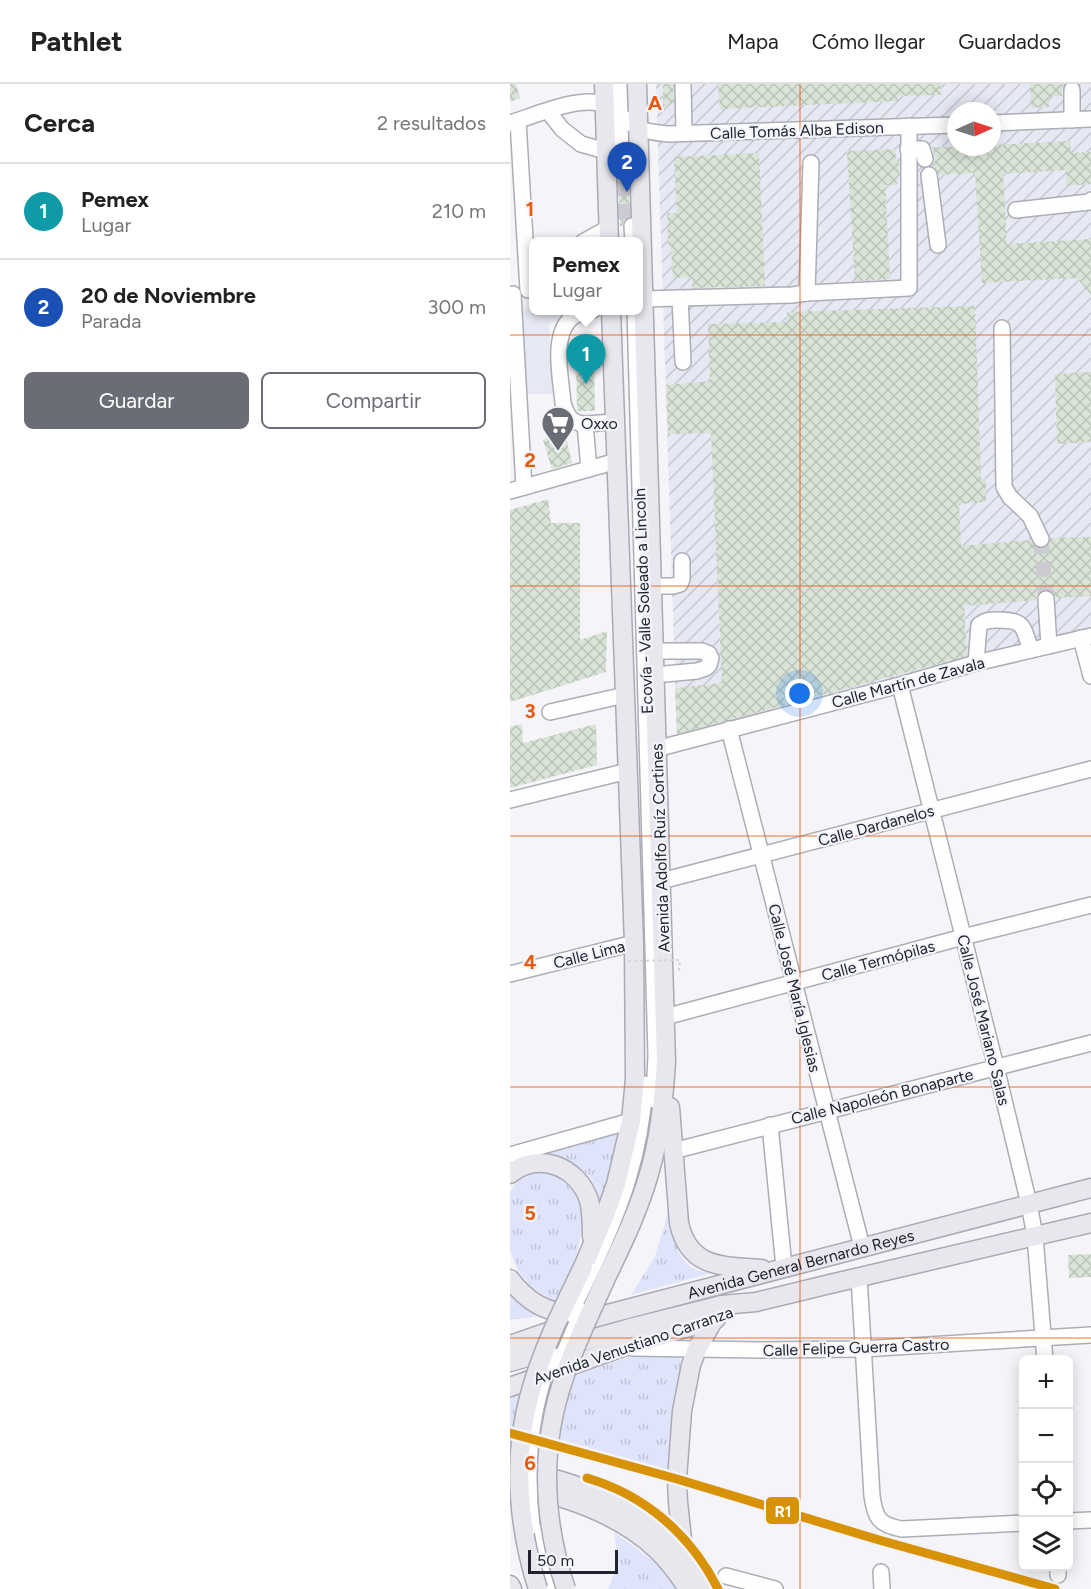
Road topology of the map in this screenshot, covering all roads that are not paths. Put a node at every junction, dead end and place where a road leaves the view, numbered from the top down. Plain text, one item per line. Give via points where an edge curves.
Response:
1 (604, 84) edge
2 (619, 84) edge
3 (628, 84) edge
4 (637, 84) edge
5 (683, 84) edge
6 (1072, 90) dead end
7 (548, 111) junction
8 (623, 117) junction
9 (1091, 119) edge
10 (1072, 120) junction
11 (514, 122) edge
12 (1001, 123) edge
13 (947, 125) edge
14 (909, 126) junction
15 (684, 133) junction
16 (908, 149) junction
17 (619, 155) junction
18 (925, 159) dead end
19 (811, 163) dead end
20 (929, 175) dead end
21 (1091, 200) edge
22 (1017, 210) dead end
23 (622, 234) edge
24 (633, 237) edge
25 (938, 245) dead end
26 (521, 292) edge
27 (807, 293) junction
28 (680, 298) junction
29 (643, 304) edge
30 (578, 315) edge
31 (611, 315) edge
32 (626, 315) edge
33 (639, 315) edge
34 (639, 315) edge
35 (1002, 328) dead end
36 (683, 362) dead end
37 (615, 422) junction
38 (585, 424) junction
39 (617, 461) junction
40 (589, 469) junction
41 (517, 489) edge
42 (1041, 539) tunnel mouth
43 (682, 561) dead end
44 (651, 586) junction
45 (1047, 599) tunnel mouth
46 (1086, 637) edge
47 (1049, 646) junction
48 (1031, 650) junction
49 (654, 651) junction
50 (976, 663) junction
51 (654, 675) junction
52 (1091, 676) edge
53 (900, 685) junction
54 (625, 696) junction
55 (550, 712) dead end
56 (729, 729) junction
57 (657, 749) junction
58 (1091, 769) edge
59 (628, 771) junction
60 (510, 800) edge
61 (932, 811) junction
62 (762, 855) junction
63 (661, 881) junction
64 (1091, 905) edge
65 (963, 937) junction
66 (634, 943) junction
67 (510, 974) edge
68 (794, 983) junction
69 (665, 1017) junction
70 (1091, 1043) edge
71 (666, 1062) junction
72 (996, 1067) junction
73 (826, 1110) junction
74 (631, 1121) junction
75 (770, 1125) junction
76 (673, 1151) junction
77 (510, 1155) edge
78 (510, 1174) edge
79 (1091, 1188) edge
80 (1029, 1204) junction
81 (1091, 1223) edge
82 (1035, 1236) junction
83 (592, 1246) junction
84 (862, 1247) junction
85 (780, 1269) junction
86 (595, 1273) junction
87 (859, 1277) junction
88 (510, 1279) edge
89 (756, 1302) joint
90 (717, 1312) junction
91 (604, 1315) junction
92 (559, 1328) junction
93 (510, 1331) edge
94 (1091, 1335) edge
95 (1044, 1339) junction
96 (510, 1345) edge
97 (620, 1348) junction
98 (697, 1349) junction
99 (862, 1349) junction
100 (1045, 1355) edge
101 (510, 1362) edge
102 (510, 1387) edge
103 (510, 1466) edge
104 (510, 1482) edge
105 (1091, 1520) edge
106 (1073, 1521) edge
107 (1019, 1523) edge
108 (684, 1557) junction
109 (881, 1572) dead end
110 (726, 1576) dead end
111 (538, 1589) edge
112 (547, 1589) edge
113 (555, 1589) edge
114 (566, 1589) edge
115 (688, 1589) edge
116 (705, 1589) edge
117 (775, 1589) edge
118 (882, 1589) edge

1 - 8 main road, Avenida Adolfo Ruíz Cortines
2 - 8 street
3 - 8 street
4 - 8 main road, Avenida Adolfo Ruíz Cortines
5 - 15 street
6 - 10 street
7 - 8 street, Calle Tomás Alba Edison via 596,102
7 - 11 street, Calle Tomás Alba Edison
7 - 17 street via 581,144
8 - 15 street, Calle Tomás Alba Edison via 656,133
8 - 17 main road, Avenida Adolfo Ruíz Cortines
8 - 17 street
8 - 24 main road, Avenida Adolfo Ruíz Cortines
9 - 10 street
10 - 12 street
11 - 26 street
13 - 14 street, Calle Tomás Alba Edison
14 - 15 street, Calle Tomás Alba Edison
14 - 16 street
16 - 18 street via 922,149
16 - 27 street via 909,288
17 - 23 main road, Avenida Adolfo Ruíz Cortines
19 - 27 street
20 - 25 street
21 - 22 street
26 - 41 street
27 - 28 street
28 - 29 street
28 - 36 street
30 - 38 street via 567,322 559,346 565,411 576,423
31 - 37 main road, Avenida Adolfo Ruíz Cortines
32 - 86 street via 646,1073 634,1162
33 - 44 main road, Avenida Adolfo Ruíz Cortines
34 - 86 street, Ecovía - Valle Soleado a Lincoln via 656,1086 642,1169 627,1213
35 - 42 street via 1004,487 1030,516
37 - 38 street
37 - 39 main road, Avenida Adolfo Ruíz Cortines
38 - 40 street
39 - 40 street
39 - 54 main road, Avenida Adolfo Ruíz Cortines
40 - 41 street
43 - 44 street via 680,584
44 - 49 main road, Avenida Adolfo Ruíz Cortines
45 - 47 street
46 - 47 street, Calle Martín de Zavala
46 - 52 street
47 - 48 street, Calle Martín de Zavala
48 - 50 street, Calle Martín de Zavala
48 - 50 street via 1022,625 1015,620 986,620 979,625
49 - 51 main road, Avenida Adolfo Ruíz Cortines
49 - 51 street via 702,651 711,658 702,670
50 - 53 street, Calle Martín de Zavala
51 - 57 main road, Avenida Adolfo Ruíz Cortines
53 - 56 street, Calle Martín de Zavala
53 - 61 street, Calle José Mariano Salas
54 - 55 street
54 - 59 main road, Avenida Adolfo Ruíz Cortines
56 - 57 street, Calle Martín de Zavala
56 - 62 street, Calle José María Iglesias
57 - 63 main road, Avenida Adolfo Ruíz Cortines
58 - 61 street, Calle Dardanelos
59 - 60 street
59 - 66 main road, Avenida Adolfo Ruíz Cortines
61 - 62 street, Calle Dardanelos
61 - 65 street, Calle José Mariano Salas
62 - 63 street, Calle Dardanelos
62 - 68 street, Calle José María Iglesias
63 - 69 main road, Avenida Adolfo Ruíz Cortines
64 - 65 street, Calle Termópilas
65 - 68 street, Calle Termópilas
65 - 72 street, Calle José Mariano Salas
66 - 67 street, Calle Lima
66 - 74 main road, Avenida Adolfo Ruíz Cortines via 635,1070
68 - 69 street, Calle Termópilas
68 - 73 street, Calle José María Iglesias
69 - 71 main road, Avenida Adolfo Ruíz Cortines
70 - 72 street, Calle Napoleón Bonaparte
71 - 76 main road
71 - 86 main road, Avenida Adolfo Ruíz Cortines via 653,1158 630,1226
72 - 73 street, Calle Napoleón Bonaparte
72 - 80 street, Calle José Mariano Salas
73 - 75 street, Calle Napoleón Bonaparte
73 - 84 street, Calle José María Iglesias
74 - 77 street
74 - 83 main road, Avenida Adolfo Ruíz Cortines via 616,1184
75 - 76 street, Calle Napoleón Bonaparte
75 - 85 street
76 - 85 main road via 679,1223 691,1252 721,1265
78 - 83 main road via 517,1168 542,1163 555,1165 577,1178 589,1201
79 - 80 main road, Avenida General Bernardo Reyes
80 - 82 street, Calle José Mariano Salas
80 - 84 main road, Avenida General Bernardo Reyes
81 - 82 main road, Avenida General Bernardo Reyes
82 - 87 main road, Avenida General Bernardo Reyes
82 - 95 street, Calle José Mariano Salas
83 - 86 main road, Avenida Adolfo Ruíz Cortines
84 - 85 main road, Avenida General Bernardo Reyes
85 - 91 main road, Avenida General Bernardo Reyes
86 - 111 main road, Avenida Adolfo Ruíz Cortines, bridge via 549,1339 530,1392 521,1438 522,1520
86 - 112 street, bridge via 568,1318 549,1363 533,1421 528,1482 534,1542
86 - 113 street, Ecovía - Valle Soleado a Lincoln, bridge via 553,1379 539,1437 536,1464 540,1524
86 - 114 main road, Avenida Adolfo Ruíz Cortines, bridge via 554,1411 550,1438 550,1515
87 - 89 main road, Avenida General Bernardo Reyes
87 - 99 street
88 - 91 main road via 544,1309
89 - 90 main road, Avenida Venustiano Carranza
90 - 97 main road, Avenida Venustiano Carranza
90 - 98 main road
90 - 101 main road, Avenida General Bernardo Reyes via 634,1326
91 - 92 main road, Avenida General Bernardo Reyes
92 - 93 main road
92 - 96 main road, Avenida General Bernardo Reyes
94 - 95 street, Calle Felipe Guerra Castro
95 - 99 street, Calle Felipe Guerra Castro
95 - 100 street, Calle José Mariano Salas
97 - 98 street, Calle Felipe Guerra Castro
97 - 102 main road, Avenida Venustiano Carranza
98 - 99 street, Calle Felipe Guerra Castro
98 - 108 main road via 686,1387 678,1456
99 - 107 street via 872,1496 882,1523 902,1529
103 - 108 main road via 611,1501 652,1527
104 - 115 main road via 566,1498 612,1518 656,1549
105 - 106 street
108 - 116 main road
109 - 118 street
110 - 117 street

